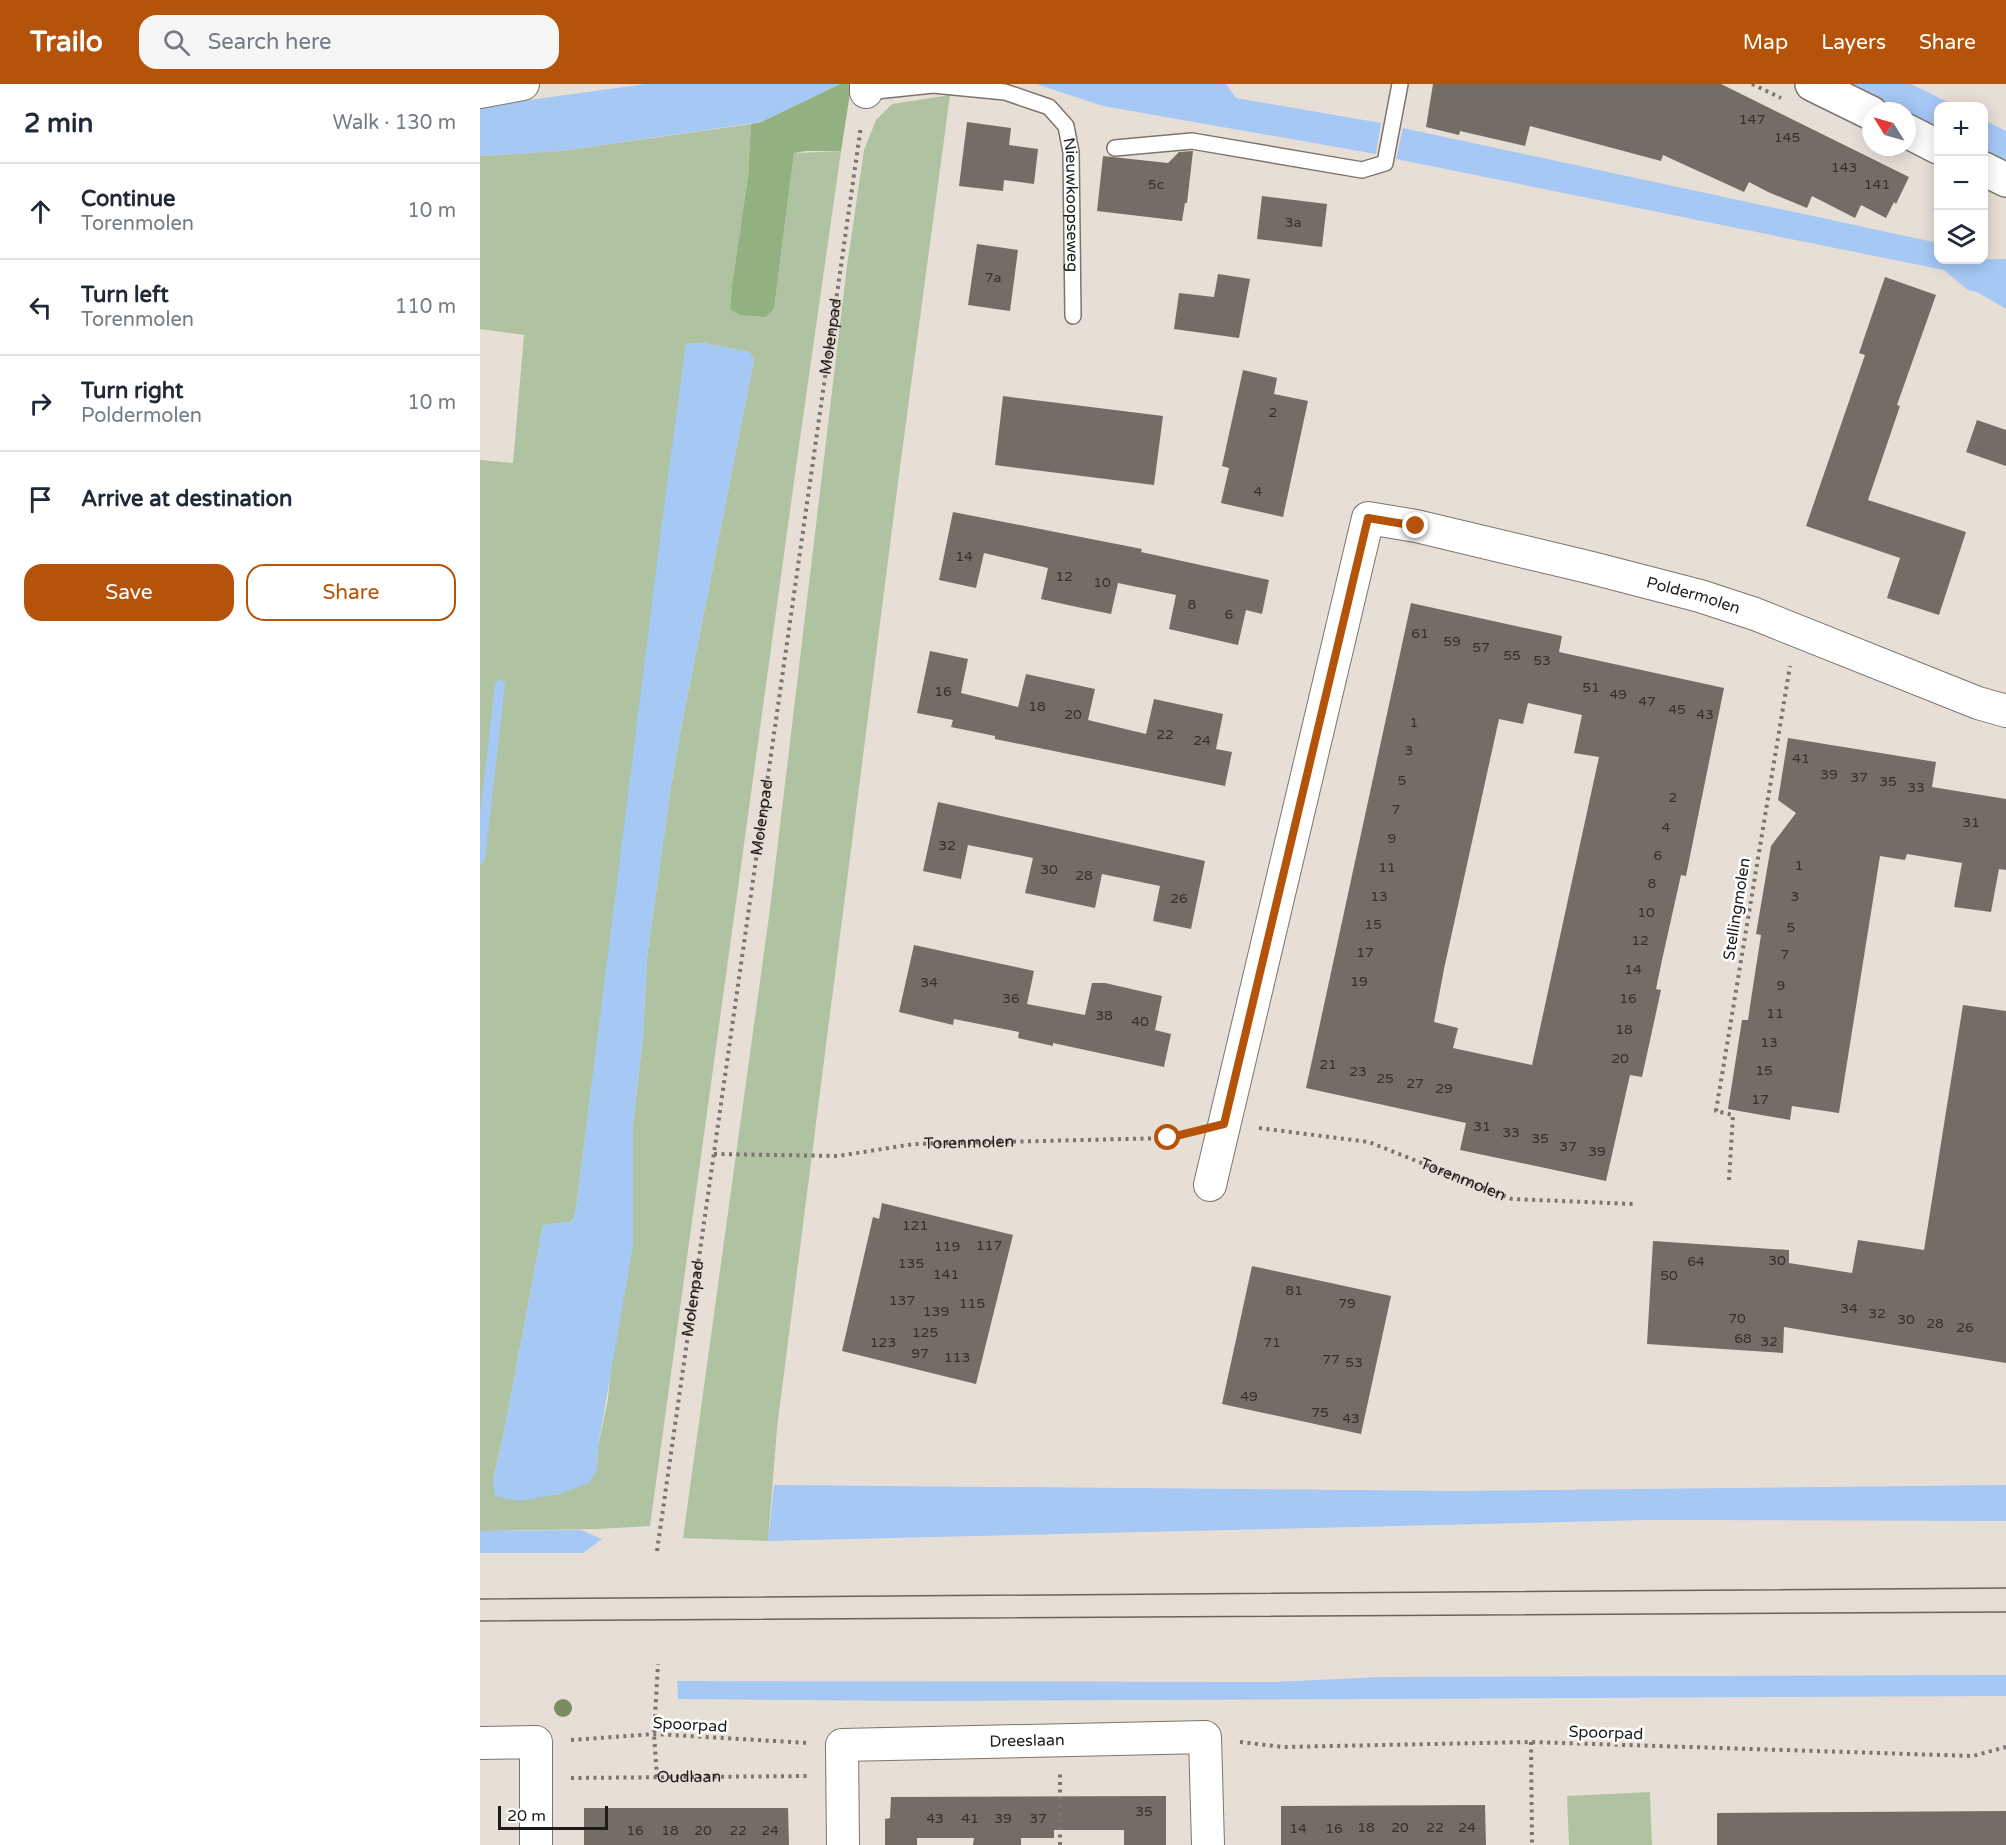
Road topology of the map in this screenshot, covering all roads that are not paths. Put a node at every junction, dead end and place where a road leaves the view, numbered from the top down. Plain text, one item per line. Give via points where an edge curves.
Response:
1 (523, 84) edge
2 (1400, 84) edge
3 (1812, 84) edge
4 (866, 88) edge
5 (480, 92) edge
6 (1862, 109) edge
7 (1916, 136) edge
8 (1934, 145) edge
9 (1115, 148) dead end
10 (1988, 171) edge
11 (2006, 180) edge
12 (1073, 316) dead end
13 (2006, 711) edge
14 (1210, 1185) dead end
15 (480, 1743) edge
16 (536, 1845) edge
17 (843, 1845) edge
18 (1208, 1845) edge

1 - 5 street
2 - 9 lane via 1385,163 1362,170 1192,141
3 - 6 street
4 - 12 lane, Nieuwkoopseweg via 933,85 1005,92 1049,107 1055,113 1066,126 1071,152
7 - 8 street
10 - 11 street
13 - 14 street, Poldermolen via 1700,596 1416,526 1368,518
15 - 16 street via 536,1742
17 - 18 street, Dreeslaan via 843,1760 1060,1741 1205,1737

